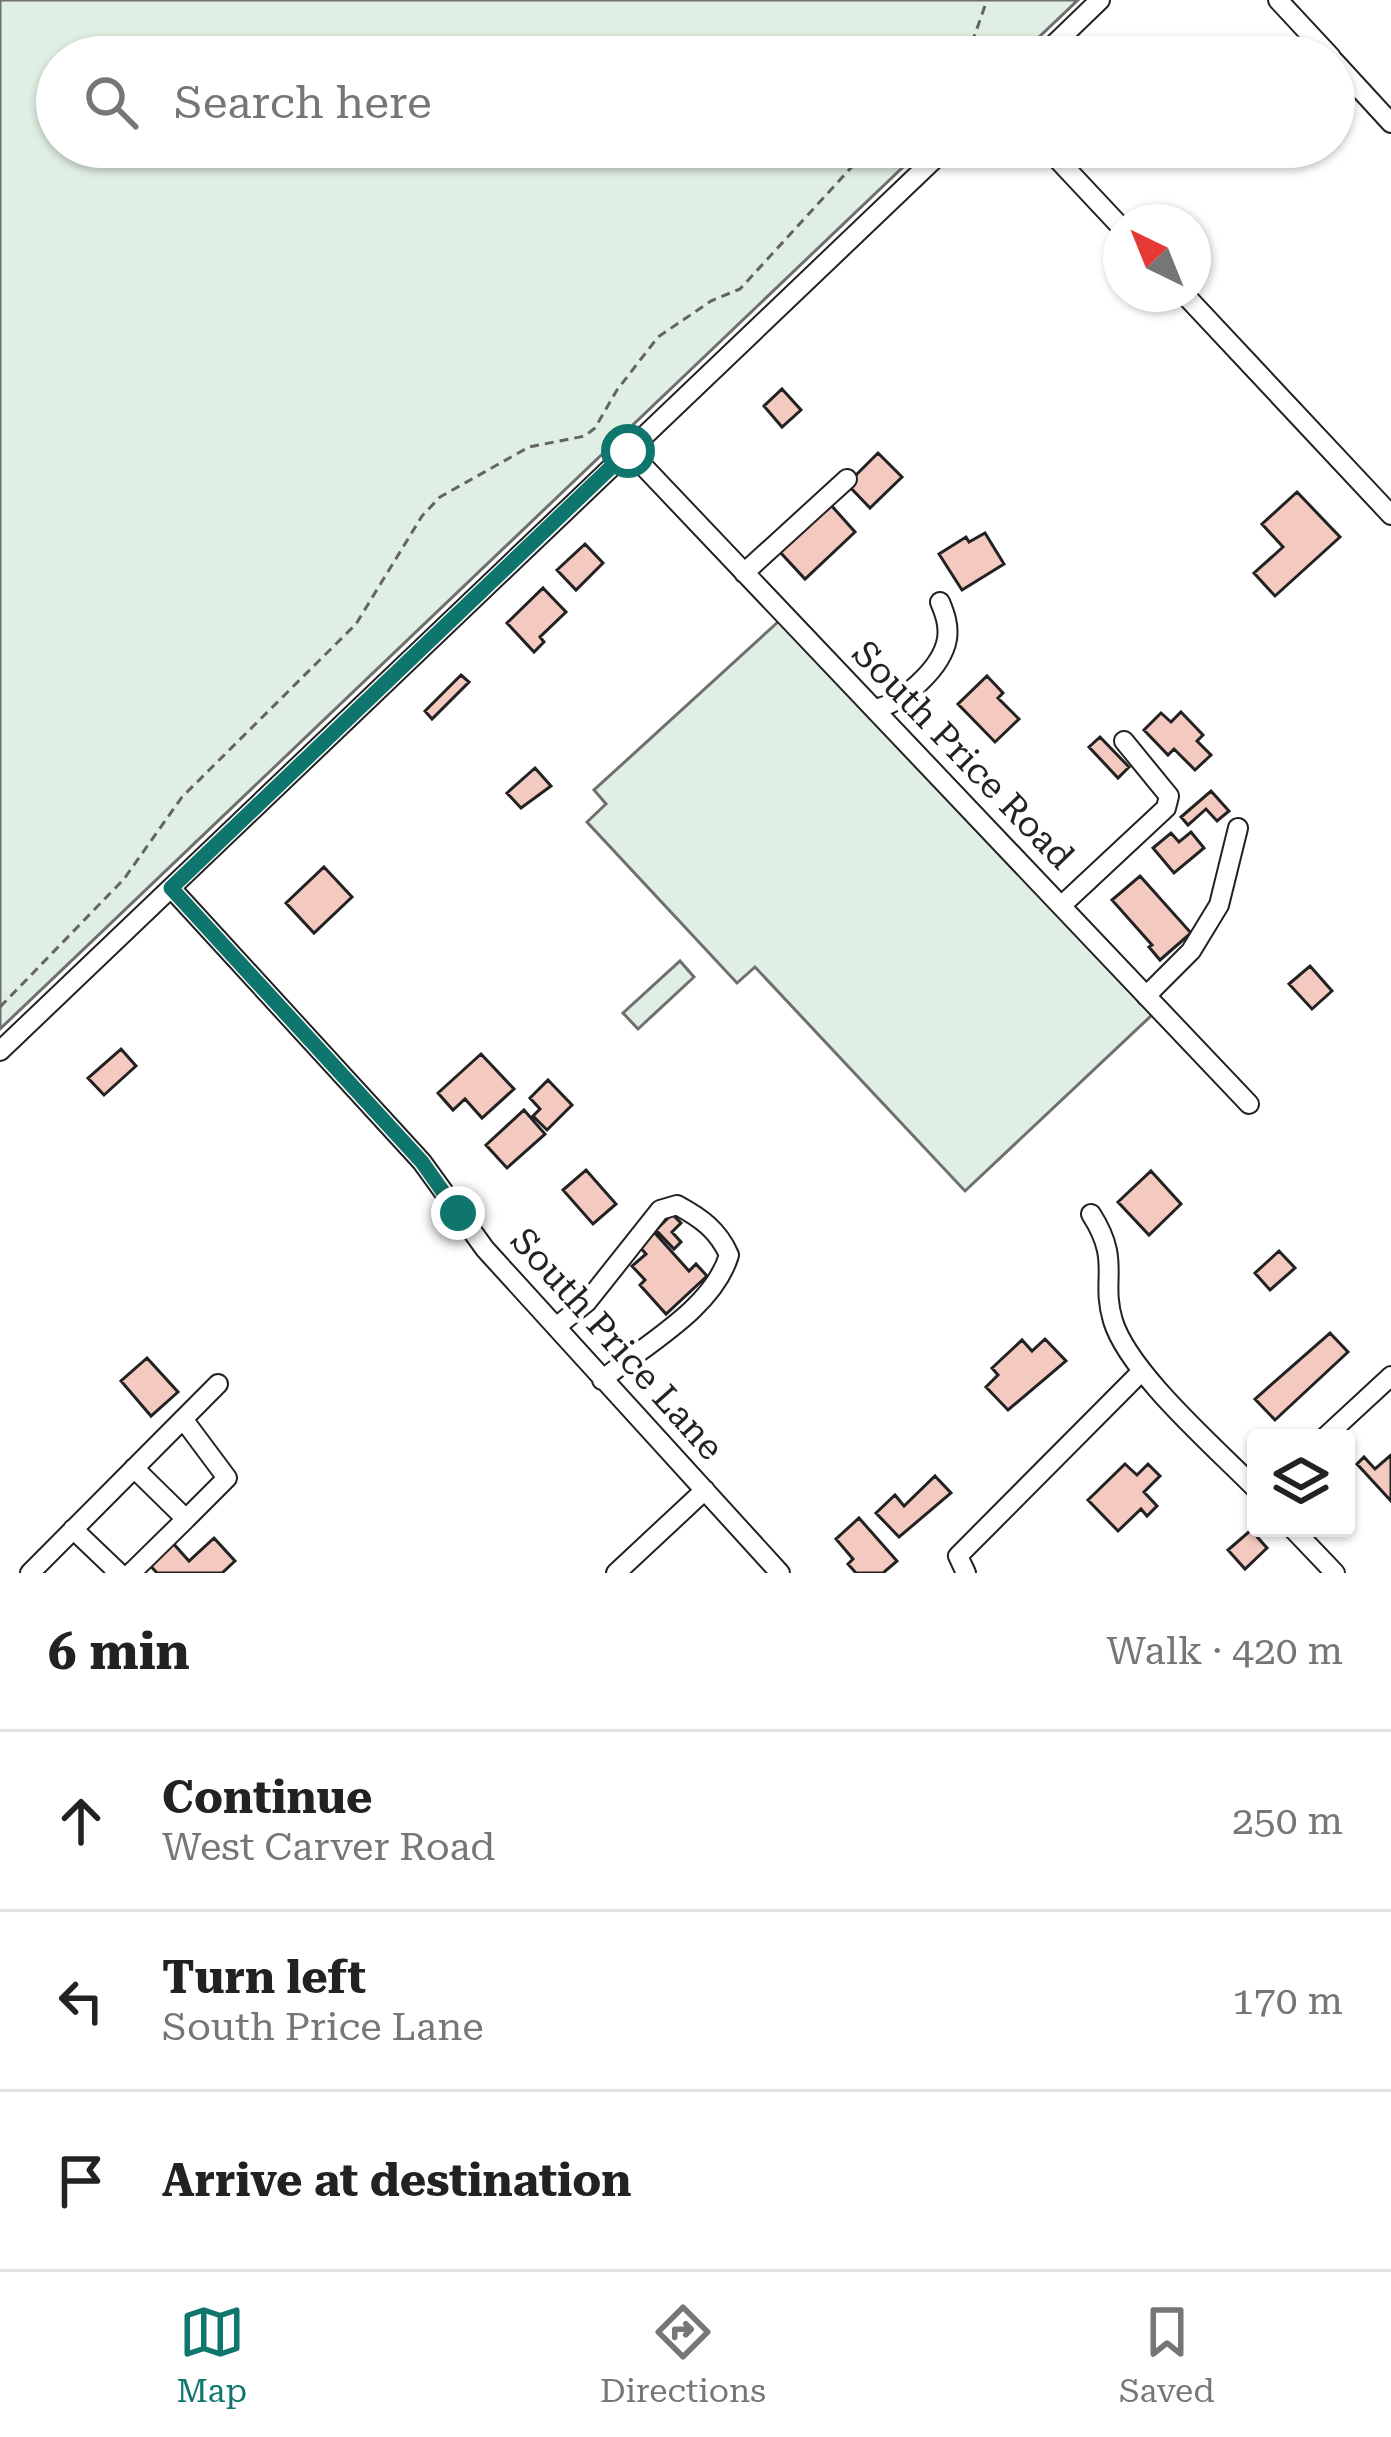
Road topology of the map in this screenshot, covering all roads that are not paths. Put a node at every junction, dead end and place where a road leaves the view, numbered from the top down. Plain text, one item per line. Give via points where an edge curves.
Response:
1 (1100, 0) edge
2 (1279, 0) edge
3 (1063, 36) edge
4 (1311, 36) edge
5 (1355, 84) edge
6 (1391, 123) edge
7 (924, 168) edge
8 (1066, 168) edge
9 (1103, 208) edge
10 (1201, 312) edge
11 (628, 451) junction
12 (847, 478) dead end
13 (1391, 515) edge
14 (744, 573) junction
15 (940, 602) dead end
16 (874, 709) junction
17 (1124, 741) dead end
18 (1238, 829) dead end
19 (180, 898) junction
20 (1061, 906) junction
21 (1146, 996) junction
22 (0, 1051) edge
23 (1249, 1104) dead end
24 (1091, 1214) dead end
25 (556, 1327) junction
26 (1142, 1371) junction
27 (1391, 1376) edge
28 (602, 1380) junction
29 (218, 1384) dead end
30 (183, 1419) junction
31 (1334, 1429) edge
32 (134, 1468) junction
33 (1247, 1480) edge
34 (705, 1490) junction
35 (186, 1519) junction
36 (73, 1529) junction
37 (1301, 1537) edge
38 (30, 1573) edge
39 (119, 1573) edge
40 (131, 1573) edge
41 (616, 1573) edge
42 (780, 1573) edge
43 (966, 1573) edge
44 (1335, 1573) edge

1 - 3 street
2 - 4 street
5 - 6 street
7 - 11 street
8 - 9 street
10 - 13 street
11 - 14 street, South Price Road
11 - 19 street
12 - 14 street
14 - 16 street, South Price Road
15 - 16 street via 947,644 900,698
16 - 20 street, South Price Road
17 - 20 street via 1168,796 1166,808
18 - 21 street via 1219,904 1190,951
19 - 22 street
19 - 25 street, South Price Lane via 422,1162 471,1233
20 - 21 street, South Price Road
21 - 23 street, South Price Road
24 - 26 street via 1111,1259 1113,1322
25 - 28 street, South Price Lane
25 - 28 street via 587,1302 660,1210 677,1205 721,1238 728,1255 722,1279
26 - 33 street
26 - 43 street via 958,1556
27 - 31 street
28 - 34 street, South Price Lane
29 - 30 street
30 - 32 street
30 - 35 street via 227,1478
32 - 35 street
32 - 36 street
34 - 41 street
34 - 42 street, South Price Lane
35 - 40 street
36 - 38 street
36 - 39 street
37 - 44 street

